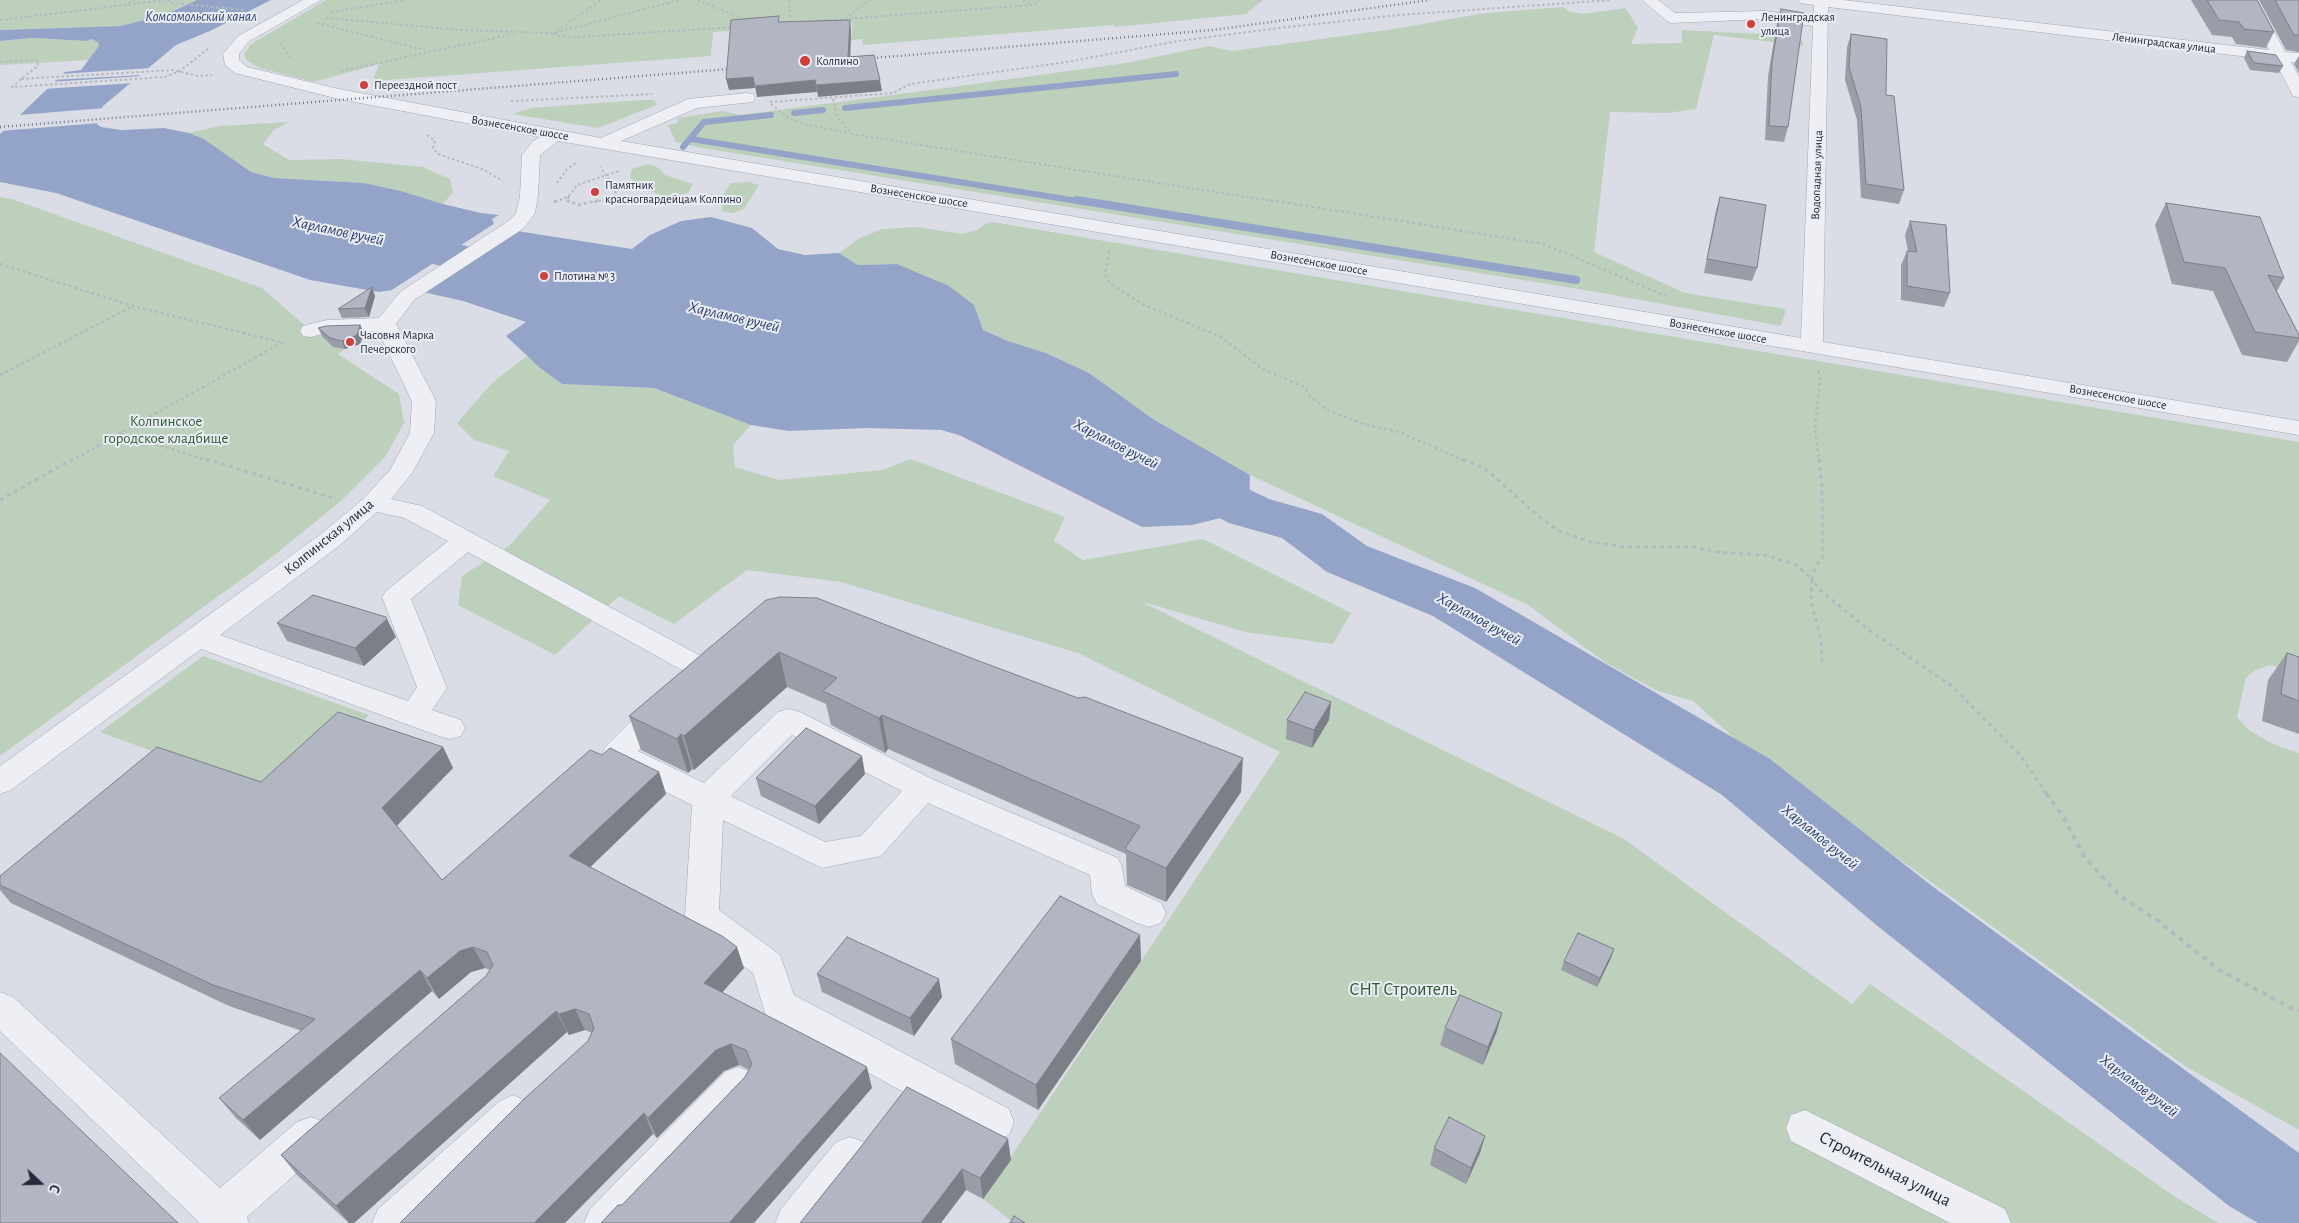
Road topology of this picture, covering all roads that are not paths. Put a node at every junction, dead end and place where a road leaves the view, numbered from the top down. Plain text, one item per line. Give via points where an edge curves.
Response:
1 (314, 0) edge
2 (1649, 0) edge
3 (1805, 0) edge
4 (2250, 0) edge
5 (1821, 3) junction
6 (1821, 23) junction
7 (2278, 56) junction
8 (2299, 58) edge
9 (2299, 92) edge
10 (747, 98) dead end
11 (555, 135) junction
12 (604, 144) junction
13 (385, 324) junction
14 (311, 331) road end
15 (1812, 347) junction
16 (2299, 428) edge
17 (372, 504) junction
18 (466, 540) junction
19 (197, 637) junction
20 (741, 638) edge
21 (701, 668) junction
22 (414, 715) junction
23 (450, 728) dead end
24 (0, 782) edge
25 (923, 788) junction
26 (708, 799) junction
27 (1149, 913) dead end
28 (0, 1008) edge
29 (738, 1084) edge
30 (539, 1088) edge
31 (335, 1114) edge
32 (995, 1122) dead end
33 (1805, 1128) dead end
34 (850, 1155) dead end
35 (224, 1219) edge
36 (392, 1223) edge
37 (604, 1223) edge
38 (795, 1223) edge
39 (1991, 1223) edge

1 - 11 street, Вознесенское шоссе via 243,39 233,48 230,58 235,66 339,94
2 - 6 street via 1672,18 1764,15
3 - 5 street, Ленинградская улица
4 - 7 street
5 - 6 street, Водопадная улица
5 - 7 street, Ленинградская улица
6 - 15 street, Водопадная улица
7 - 8 street, Ленинградская улица
7 - 9 street
10 - 12 street via 694,103
11 - 12 street, Вознесенское шоссе
11 - 13 street via 531,155 529,196 521,219 407,296
12 - 15 street, Вознесенское шоссе
13 - 14 street via 326,326
13 - 17 street, Колпинская улица via 424,401 422,433 400,473
15 - 16 street, Вознесенское шоссе
17 - 18 street via 413,512
17 - 19 street, Колпинская улица via 330,540
18 - 21 street
18 - 22 street via 396,598 432,688
19 - 22 street
19 - 24 street, Колпинская улица
20 - 21 street
21 - 26 street via 617,754
22 - 23 street
25 - 26 street via 870,847 822,855
25 - 26 street via 789,720
25 - 27 street via 1106,866 1109,894
26 - 32 street via 702,916 768,965 779,1005
28 - 35 street
29 - 37 street
30 - 36 street
31 - 35 street
33 - 39 street, Строительная улица
34 - 38 street

